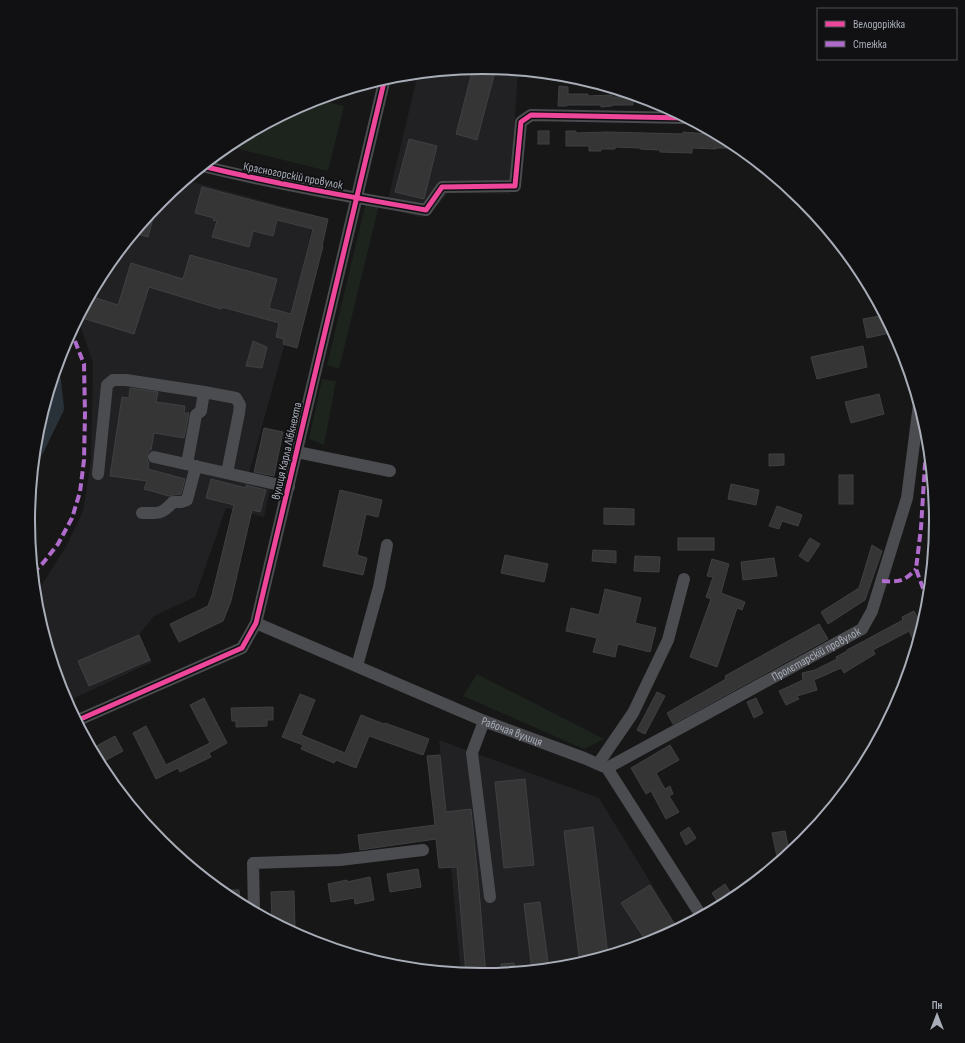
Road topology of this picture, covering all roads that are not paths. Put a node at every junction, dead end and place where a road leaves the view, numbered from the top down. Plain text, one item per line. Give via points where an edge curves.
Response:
1 (383, 86) edge
2 (675, 118) edge
3 (208, 168) edge
4 (357, 198) junction
5 (204, 392) junction
6 (917, 417) edge
7 (297, 452) junction
8 (154, 457) dead end
9 (191, 465) junction
10 (390, 471) dead end
11 (227, 473) junction
12 (98, 474) dead end
13 (289, 487) junction
14 (142, 514) dead end
15 (387, 545) dead end
16 (684, 579) dead end
17 (256, 623) junction
18 (357, 666) junction
19 (81, 719) edge
20 (484, 721) junction
21 (603, 766) junction
22 (423, 850) dead end
23 (490, 897) dead end
24 (254, 906) edge
25 (699, 913) edge

1 - 4 street, вулиця Карла Лібкнехта
2 - 4 street, Красногорскій провулок via 531,115 521,122 515,186 442,187 426,210
3 - 4 street, Красногорскій провулок
4 - 7 street, вулиця Карла Лібкнехта
5 - 9 street via 201,411 196,415
5 - 11 street via 236,398 240,405
5 - 12 street via 113,380 107,385
6 - 21 street, Пролєтарскій провулок via 907,498 872,611 862,629
7 - 10 street
7 - 13 street, вулиця Карла Лібкнехта
8 - 9 street
9 - 11 street
9 - 14 street via 187,500 173,502 159,513
11 - 13 street
13 - 17 street, вулиця Карла Лібкнехта
15 - 18 street via 379,587
16 - 21 street via 668,640 633,713
17 - 18 street, Рабочая вулиця
17 - 19 street, вулиця Карла Лібкнехта via 242,648
18 - 20 street, Рабочая вулиця
20 - 21 street, Рабочая вулиця
20 - 23 street via 472,753
21 - 25 street
22 - 24 street via 340,860 253,864

